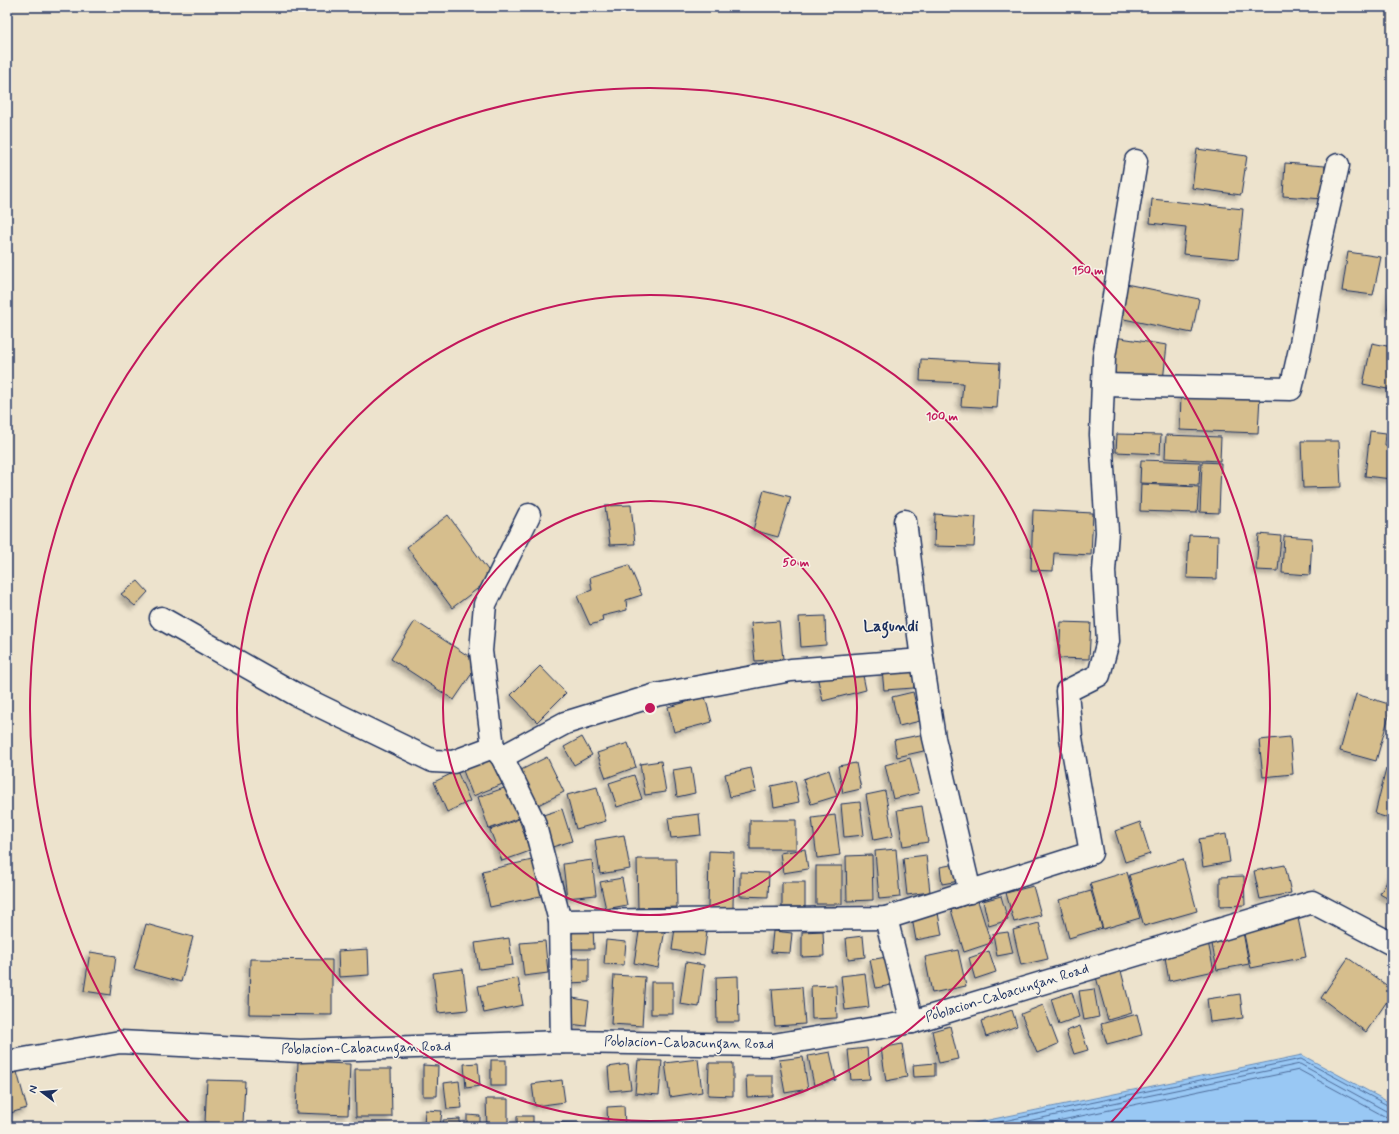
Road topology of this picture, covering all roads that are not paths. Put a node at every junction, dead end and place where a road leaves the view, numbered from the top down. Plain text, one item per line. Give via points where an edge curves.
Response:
1 (1136, 161) dead end
2 (1338, 165) dead end
3 (1103, 386) junction
4 (529, 515) dead end
5 (905, 521) dead end
6 (161, 618) dead end
7 (922, 660) junction
8 (497, 752) junction
9 (970, 892) junction
10 (886, 918) junction
11 (560, 921) junction
12 (1392, 944) edge
13 (912, 1022) junction
14 (562, 1042) junction
15 (7, 1062) edge

1 - 3 street via 1104,357
2 - 3 street via 1291,389
3 - 9 street via 1101,435 1107,532 1104,571 1108,641 1099,675 1068,691 1071,738 1091,853
4 - 8 street via 485,604 481,651
5 - 7 street
6 - 8 street via 298,695 433,761 453,762
7 - 8 street via 791,670 656,695 565,723
7 - 9 street via 934,738
8 - 11 street via 534,822
9 - 10 street
10 - 11 street
10 - 13 street
11 - 14 street
12 - 13 street, Poblacion-Cabacungan Road via 1312,902
13 - 14 street, Poblacion-Cabacungan Road via 773,1045
14 - 15 street, Poblacion-Cabacungan Road via 300,1051 120,1042

